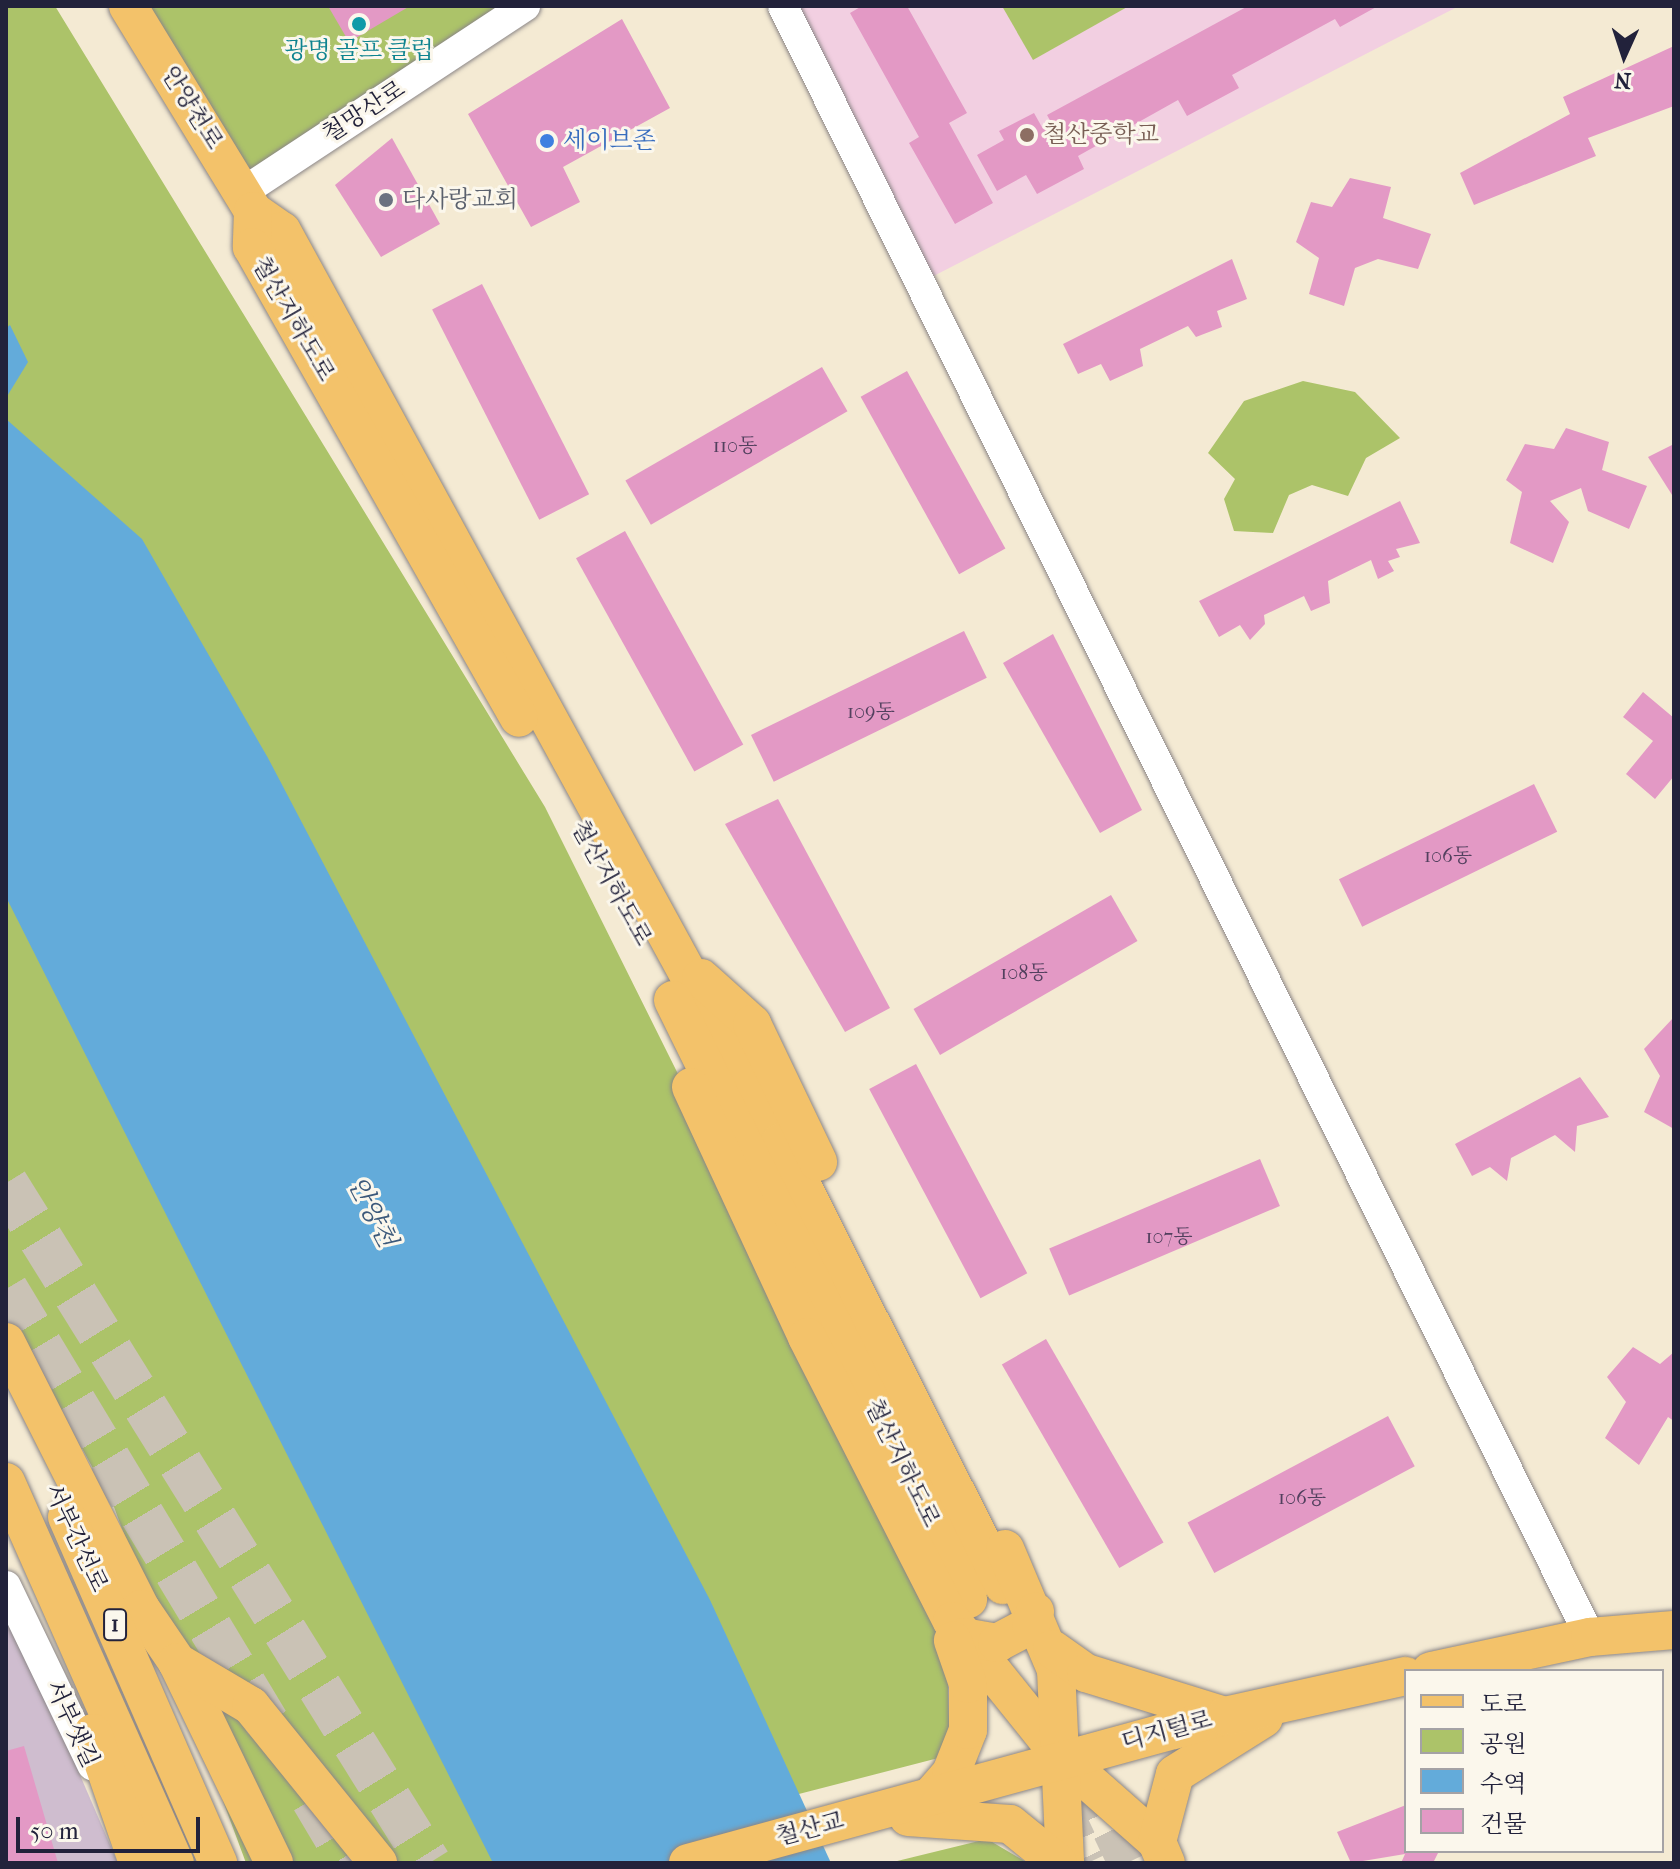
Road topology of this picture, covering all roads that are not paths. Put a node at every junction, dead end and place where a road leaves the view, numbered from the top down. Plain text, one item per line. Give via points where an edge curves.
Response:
1 (128, 6) edge
2 (525, 6) edge
3 (783, 6) edge
4 (248, 202) junction
5 (669, 965) junction
6 (6, 1342) edge
7 (6, 1390) edge
8 (6, 1483) edge
9 (1003, 1585) dead end
10 (6, 1586) edge
11 (1035, 1612) junction
12 (961, 1619) junction
13 (1674, 1630) edge
14 (1590, 1637) junction
15 (1052, 1649) junction
16 (177, 1662) junction
17 (1440, 1669) edge
18 (1404, 1676) edge
19 (1287, 1702) junction
20 (1225, 1716) junction
21 (1063, 1759) junction
22 (936, 1806) junction
23 (1162, 1853) edge
24 (136, 1863) edge
25 (175, 1863) edge
26 (218, 1863) edge
27 (274, 1863) edge
28 (378, 1863) edge
29 (688, 1863) edge
30 (1058, 1863) edge
31 (1065, 1863) edge

1 - 4 main road, 안양천로
2 - 4 street, 철망산로
3 - 14 street
4 - 5 main road, 철산지하도로 via 282,231
5 - 9 main road, 철산지하도로 via 780,1142
5 - 11 main road via 752,1024
5 - 12 main road via 674,1045 716,1144
6 - 16 main road via 141,1609
7 - 26 main road, 서부간선로 / 1
8 - 24 main road
8 - 25 main road, 서부간선로 / 1
10 - 24 street, 서부샛길
11 - 12 main road via 1031,1625 997,1643
11 - 15 main road
12 - 21 main road
12 - 22 main road via 968,1730
13 - 14 main road
14 - 17 main road
15 - 20 main road via 1086,1673
15 - 21 main road
16 - 27 main road
16 - 28 main road via 251,1706
18 - 19 main road, 디지털로
19 - 20 main road, 디지털로
19 - 23 main road via 1175,1774
20 - 21 main road, 디지털로
21 - 22 main road, 디지털로
21 - 23 main road
21 - 31 main road
22 - 29 main road, 철산교 via 845,1820
22 - 30 main road via 1010,1824

